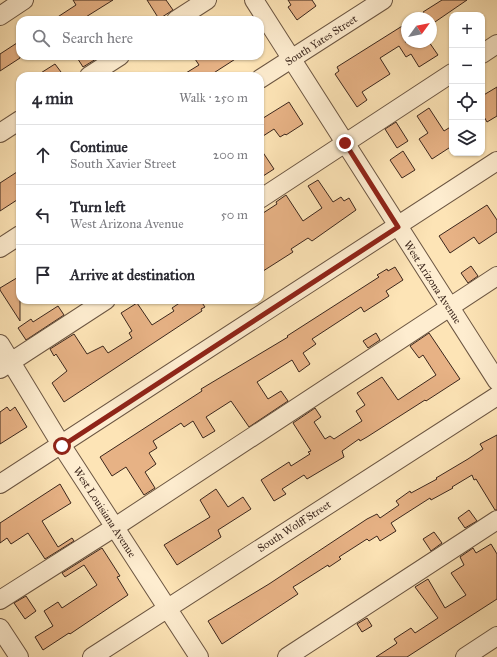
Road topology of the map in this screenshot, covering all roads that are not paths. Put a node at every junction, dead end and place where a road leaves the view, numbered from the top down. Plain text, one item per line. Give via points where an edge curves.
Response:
1 (24, 0) edge
2 (207, 0) edge
3 (254, 0) edge
4 (383, 0) edge
5 (0, 16) edge
6 (182, 16) edge
7 (497, 44) edge
8 (485, 52) edge
9 (292, 59) junction
10 (114, 60) edge
11 (95, 72) edge
12 (449, 75) edge
13 (264, 76) edge
14 (16, 123) edge
15 (0, 133) edge
16 (345, 143) junction
17 (497, 161) edge
18 (264, 196) edge
19 (398, 227) junction
20 (16, 238) edge
21 (0, 248) edge
22 (497, 276) edge
23 (100, 304) edge
24 (450, 307) junction
25 (0, 344) edge
26 (5, 366) edge
27 (497, 381) edge
28 (497, 396) edge
29 (62, 446) junction
30 (0, 484) edge
31 (497, 520) edge
32 (115, 527) junction
33 (0, 600) edge
34 (167, 608) junction
35 (0, 628) edge
36 (497, 636) edge
37 (19, 657) edge
38 (92, 657) edge
39 (199, 657) edge
40 (287, 657) edge
41 (464, 657) edge

1 - 5 street
2 - 6 street
3 - 9 street, West Arizona Avenue
4 - 9 street, South Yates Street
7 - 8 street
9 - 13 street, South Yates Street
9 - 16 street, West Arizona Avenue
10 - 11 street
12 - 16 street
14 - 15 street
16 - 18 street
16 - 19 street, West Arizona Avenue
17 - 19 street
19 - 24 street, West Arizona Avenue
19 - 29 street
20 - 21 street
22 - 24 street
23 - 26 street
24 - 27 street, West Arizona Avenue
24 - 32 street
25 - 26 street, West Louisiana Avenue
26 - 29 street, West Louisiana Avenue
28 - 34 street, South Wolff Street
29 - 30 street
29 - 32 street, West Louisiana Avenue
31 - 40 street
32 - 33 street
32 - 34 street, West Louisiana Avenue
34 - 38 street, South Wolff Street
34 - 39 street, West Louisiana Avenue
35 - 37 street
36 - 41 street

